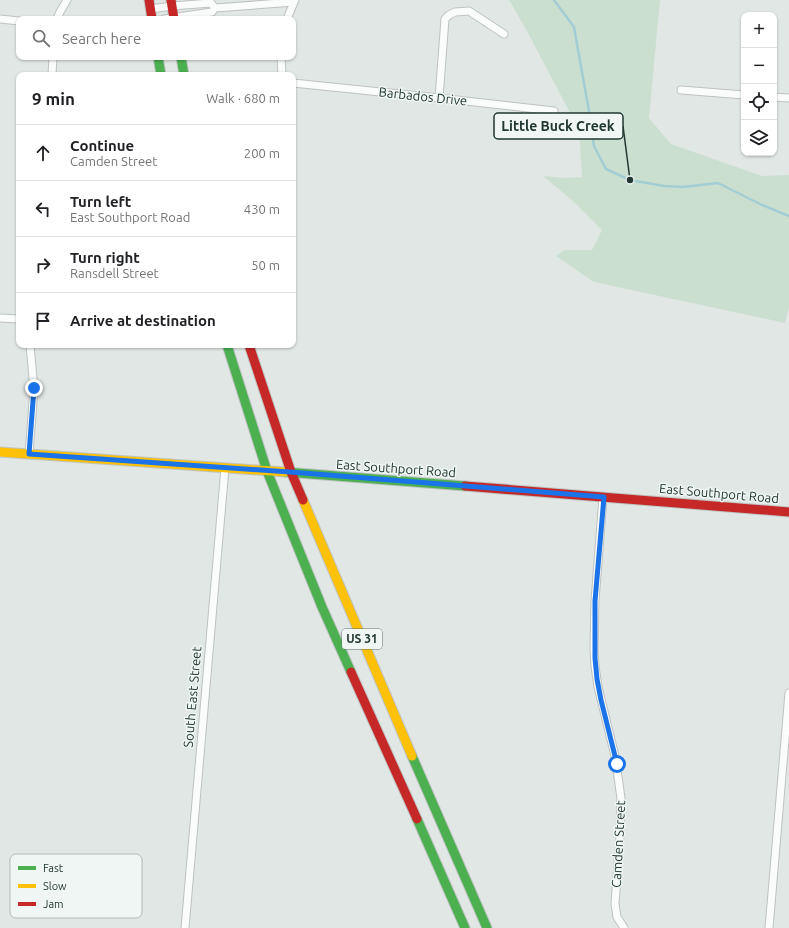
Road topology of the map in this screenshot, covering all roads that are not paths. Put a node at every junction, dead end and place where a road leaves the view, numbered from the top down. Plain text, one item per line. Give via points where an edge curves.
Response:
1 (67, 0) edge
2 (294, 1) edge
3 (150, 5) edge
4 (215, 8) junction
5 (173, 11) edge
6 (58, 16) edge
7 (152, 16) edge
8 (288, 16) edge
9 (0, 19) edge
10 (16, 21) edge
11 (504, 34) dead end
12 (53, 60) edge
13 (158, 60) edge
14 (182, 60) edge
15 (281, 60) edge
16 (52, 72) edge
17 (160, 72) edge
18 (184, 72) edge
19 (282, 72) edge
20 (296, 84) edge
21 (681, 90) dead end
22 (741, 95) edge
23 (777, 97) edge
24 (439, 98) junction
25 (789, 98) edge
26 (554, 111) dead end
27 (0, 318) edge
28 (16, 319) edge
29 (30, 348) edge
30 (228, 348) edge
31 (250, 348) edge
32 (0, 452) edge
33 (29, 454) junction
34 (225, 468) junction
35 (267, 471) junction
36 (290, 472) junction
37 (604, 497) junction
38 (789, 512) edge
39 (789, 693) edge
40 (185, 928) edge
41 (465, 928) edge
42 (487, 928) edge
43 (624, 928) edge
44 (769, 928) edge

1 - 6 street
2 - 4 street
2 - 8 street
3 - 5 street
3 - 7 main road
4 - 5 street via 212,12
4 - 5 street via 211,3
9 - 10 street
11 - 24 street via 469,11 449,15 445,19
12 - 16 street
13 - 17 main road
14 - 18 main road
15 - 19 street
20 - 24 street, Barbados Drive
21 - 22 street
23 - 25 street
24 - 26 street, Barbados Drive
27 - 28 street
29 - 33 street via 34,388
30 - 35 main road, US 31
31 - 36 main road, US 31
32 - 33 main road, East Southport Road
33 - 34 main road, East Southport Road
34 - 35 main road, East Southport Road
34 - 40 street, South East Street
35 - 36 main road, East Southport Road
35 - 41 main road, US 31 via 322,607
36 - 37 main road, East Southport Road
36 - 42 main road, US 31
37 - 38 main road, East Southport Road
37 - 43 street, Camden Street via 595,601 595,658 598,687 619,782 621,819 615,904
39 - 44 street

